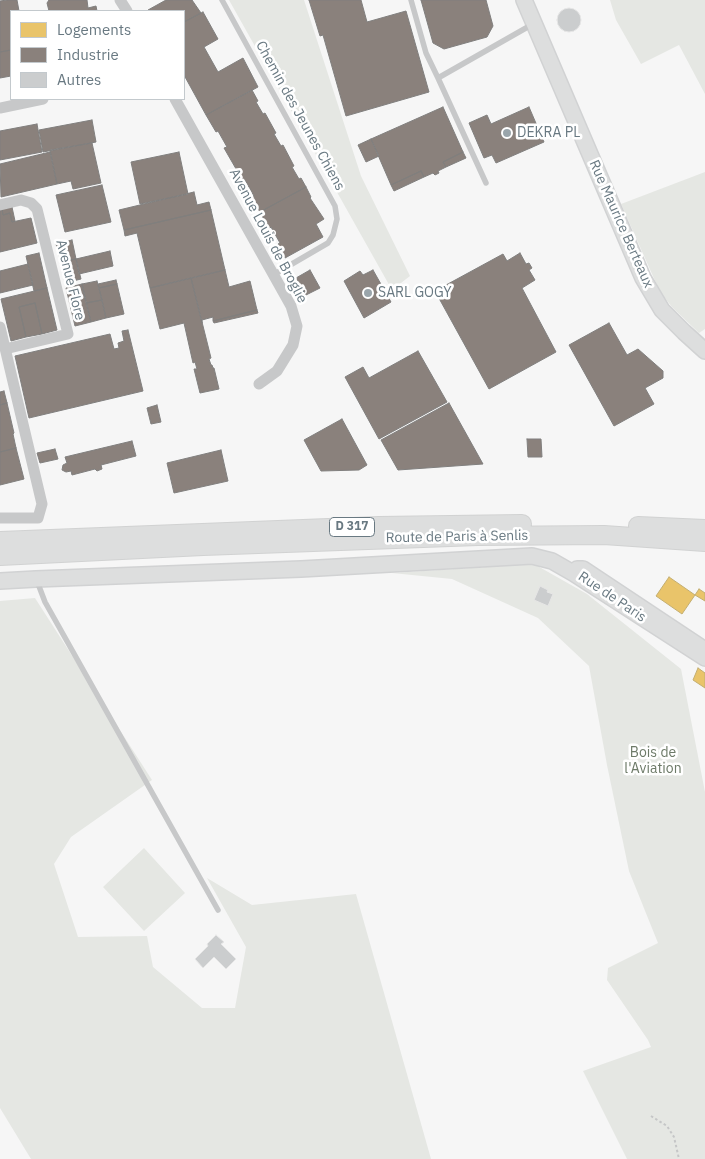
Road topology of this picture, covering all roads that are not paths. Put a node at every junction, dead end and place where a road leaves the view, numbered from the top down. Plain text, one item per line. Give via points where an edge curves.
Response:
1 (222, 0) edge
2 (410, 0) edge
3 (524, 0) edge
4 (533, 24) junction
5 (438, 78) junction
6 (38, 100) edge
7 (176, 100) edge
8 (0, 108) edge
9 (486, 183) dead end
10 (0, 205) edge
11 (273, 274) junction
12 (0, 327) edge
13 (5, 349) junction
14 (705, 351) edge
15 (259, 384) dead end
16 (0, 518) edge
17 (705, 528) edge
18 (0, 541) edge
19 (705, 542) edge
20 (0, 556) edge
21 (573, 573) junction
22 (36, 579) junction
23 (0, 581) edge
24 (705, 650) edge
25 (705, 658) edge
26 (218, 910) dead end

1 - 11 lane, Chemin des Jeunes Chiens via 335,206 337,219 328,243
2 - 5 lane via 426,53
3 - 4 street, Rue Maurice Berteaux
4 - 5 lane
4 - 14 street, Rue Maurice Berteaux via 643,278 662,310
5 - 9 lane
6 - 8 street
7 - 11 street, Avenue Louis de Broglie
10 - 13 street, Avenue Flore via 21,200 37,209 68,334
11 - 15 street, Avenue Louis de Broglie via 291,306 297,326 293,346 277,370
12 - 13 street
13 - 16 street via 42,504 38,518
17 - 18 main road, Route de Paris à Senlis / D 317 via 471,524
19 - 20 main road, Route de Paris à Senlis / D 317 via 604,535 478,536
21 - 22 street via 552,561 532,556
21 - 24 street, Rue de Paris via 583,569
21 - 25 street, Rue de Paris
22 - 23 street
22 - 26 lane via 45,602

